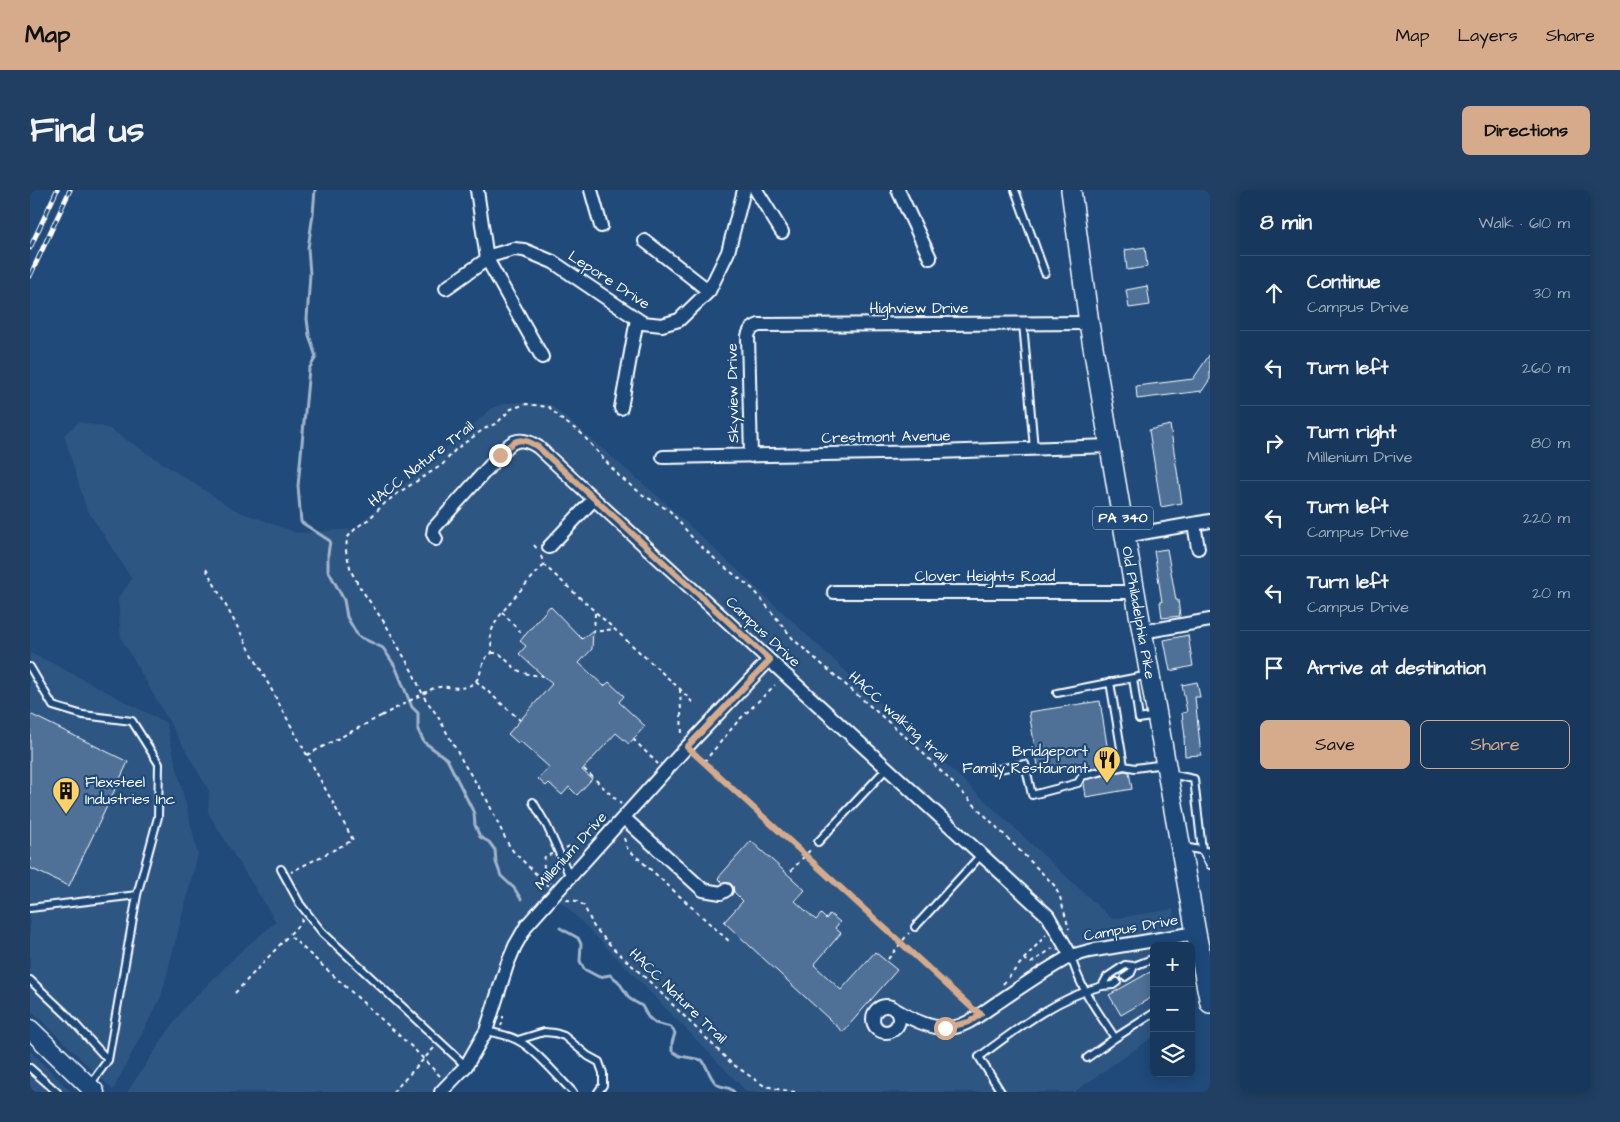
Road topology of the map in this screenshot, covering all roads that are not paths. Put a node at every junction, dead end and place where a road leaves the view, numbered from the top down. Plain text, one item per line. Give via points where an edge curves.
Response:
1 (477, 190) edge
2 (591, 190) edge
3 (744, 190) edge
4 (756, 190) edge
5 (898, 190) edge
6 (1016, 190) edge
7 (1071, 190) edge
8 (601, 226) dead end
9 (782, 232) dead end
10 (645, 241) dead end
11 (930, 258) dead end
12 (487, 259) junction
13 (1045, 273) dead end
14 (446, 288) dead end
15 (709, 292) junction
16 (637, 319) junction
17 (1023, 323) junction
18 (1089, 323) junction
19 (751, 329) joint
20 (542, 357) dead end
21 (621, 408) dead end
22 (1110, 446) junction
23 (1034, 449) junction
24 (751, 456) junction
25 (662, 457) dead end
26 (594, 499) junction
27 (1210, 521) edge
28 (1194, 524) junction
29 (1126, 536) junction
30 (436, 539) dead end
31 (549, 547) dead end
32 (1198, 548) dead end
33 (834, 592) dead end
34 (1135, 592) junction
35 (1210, 620) edge
36 (1142, 632) junction
37 (770, 660) junction
38 (30, 667) edge
39 (1141, 676) junction
40 (1110, 682) junction
41 (1057, 693) dead end
42 (1124, 766) junction
43 (887, 768) junction
44 (1167, 769) junction
45 (994, 770) dead end
46 (533, 802) dead end
47 (623, 812) junction
48 (818, 842) dead end
49 (1180, 846) junction
50 (1202, 850) junction
51 (1210, 852) edge
52 (981, 856) junction
53 (1210, 865) edge
54 (281, 869) dead end
55 (570, 878) junction
56 (726, 890) dead end
57 (137, 895) junction
58 (30, 908) edge
59 (915, 928) dead end
60 (1196, 933) junction
61 (1072, 956) junction
62 (1150, 960) edge
63 (1134, 966) junction
64 (1125, 977) dead end
65 (30, 980) edge
66 (1117, 982) dead end
67 (1102, 986) junction
68 (1084, 990) junction
69 (1210, 1000) edge
70 (892, 1006) road end
71 (1150, 1016) edge
72 (30, 1029) edge
73 (492, 1032) junction
74 (1115, 1038) junction
75 (518, 1040) junction
76 (1087, 1058) dead end
77 (108, 1060) junction
78 (466, 1066) junction
79 (30, 1068) edge
80 (92, 1089) edge
81 (57, 1092) edge
82 (441, 1092) edge
83 (573, 1092) edge
84 (598, 1092) edge
85 (1001, 1092) edge

1 - 12 street
2 - 8 street
3 - 15 street, Lepore Drive via 728,252
4 - 9 street
5 - 11 street
6 - 13 lane
7 - 18 main road, Old Philadelphia Pike / PA 340
10 - 15 street
12 - 14 street, Lepore Drive
12 - 16 street, Lepore Drive via 514,249 535,254
12 - 20 street
15 - 16 street, Lepore Drive via 679,320 662,325
16 - 21 street
17 - 18 street, Highview Drive
17 - 19 street, Highview Drive via 759,325
17 - 23 lane
18 - 22 main road, Old Philadelphia Pike / PA 340
19 - 24 street, Skyview Drive via 748,336
22 - 23 street, Crestmont Avenue
22 - 29 main road, Old Philadelphia Pike / PA 340
23 - 24 street, Crestmont Avenue
24 - 25 street, Crestmont Avenue
26 - 30 street, Campus Drive via 538,447 520,440 512,442 434,528 432,534
26 - 31 street
26 - 37 street, Campus Drive
27 - 28 street
28 - 29 street
28 - 32 street
29 - 34 main road, Old Philadelphia Pike / PA 340
33 - 34 street, Clover Heights Road
34 - 36 main road, Old Philadelphia Pike / PA 340
35 - 36 street
36 - 39 main road, Old Philadelphia Pike / PA 340
37 - 43 street, Campus Drive
37 - 47 street, Millenium Drive
38 - 57 lane via 53,706 83,715 132,721 159,764 158,817
39 - 40 lane
39 - 44 main road, Old Philadelphia Pike / PA 340 via 1157,716
40 - 41 lane
40 - 42 lane
42 - 44 lane
42 - 45 lane via 1082,776 1078,783 1032,794 1025,764
43 - 48 lane
43 - 52 street, Campus Drive
44 - 49 main road, Old Philadelphia Pike / PA 340
44 - 50 lane via 1194,779
46 - 55 lane
47 - 55 street, Millenium Drive
47 - 56 street via 634,827 703,890 721,893
49 - 50 lane
49 - 60 main road, Old Philadelphia Pike / PA 340
50 - 51 lane
50 - 53 lane
52 - 59 lane
52 - 61 street, Campus Drive via 1048,916
54 - 78 lane via 300,904 322,932
55 - 73 street, Millenium Drive via 527,924 515,946
57 - 58 lane
57 - 77 lane
60 - 61 street, Campus Drive
60 - 69 main road, Old Philadelphia Pike / PA 340
61 - 68 lane
61 - 70 street, Campus Drive via 962,1025 932,1026
62 - 63 lane
63 - 64 lane
63 - 67 lane via 1125,965 1108,977
65 - 77 lane
66 - 67 lane
67 - 68 lane
68 - 74 lane
68 - 85 lane via 1048,1009 979,1057
71 - 74 lane
72 - 80 main road
73 - 75 lane
73 - 78 street, Millenium Drive
74 - 76 lane
75 - 83 lane
75 - 84 lane via 544,1032 564,1036 599,1062 603,1085
77 - 80 lane
78 - 82 street, Millenium Drive
79 - 81 lane

